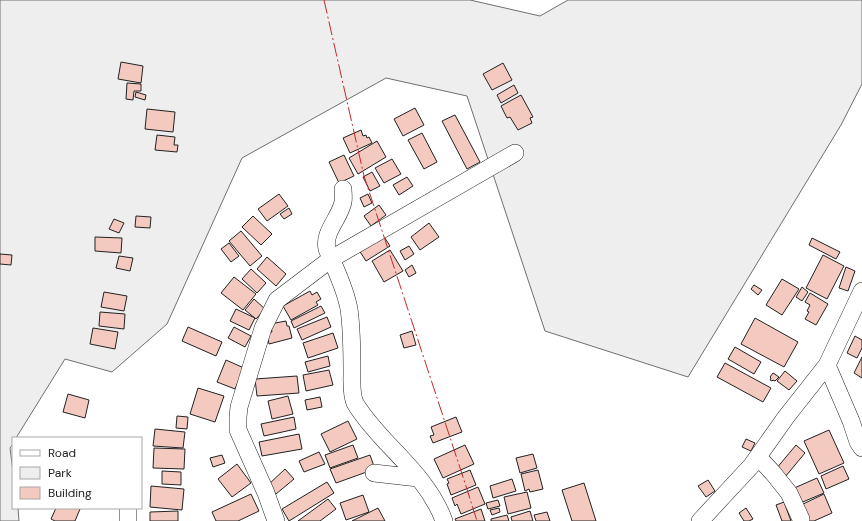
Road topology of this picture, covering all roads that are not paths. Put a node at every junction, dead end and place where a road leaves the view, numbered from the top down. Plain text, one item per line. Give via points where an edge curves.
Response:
1 (514, 153) dead end
2 (343, 189) dead end
3 (331, 259) junction
4 (862, 291) edge
5 (827, 365) junction
6 (862, 448) edge
7 (758, 458) junction
8 (374, 473) dead end
9 (418, 478) junction
10 (128, 509) edge
11 (801, 519) dead end
12 (128, 521) edge
13 (276, 521) edge
14 (444, 521) edge
15 (700, 521) edge

1 - 3 street
2 - 3 street via 343,202 327,237 326,244
3 - 9 street via 343,284 349,309 354,401
3 - 13 street via 277,300 263,328 239,407 238,430
4 - 5 street
5 - 6 street
5 - 7 street
7 - 11 street via 789,493
7 - 15 street
8 - 9 street
9 - 14 street via 427,488
10 - 12 street

